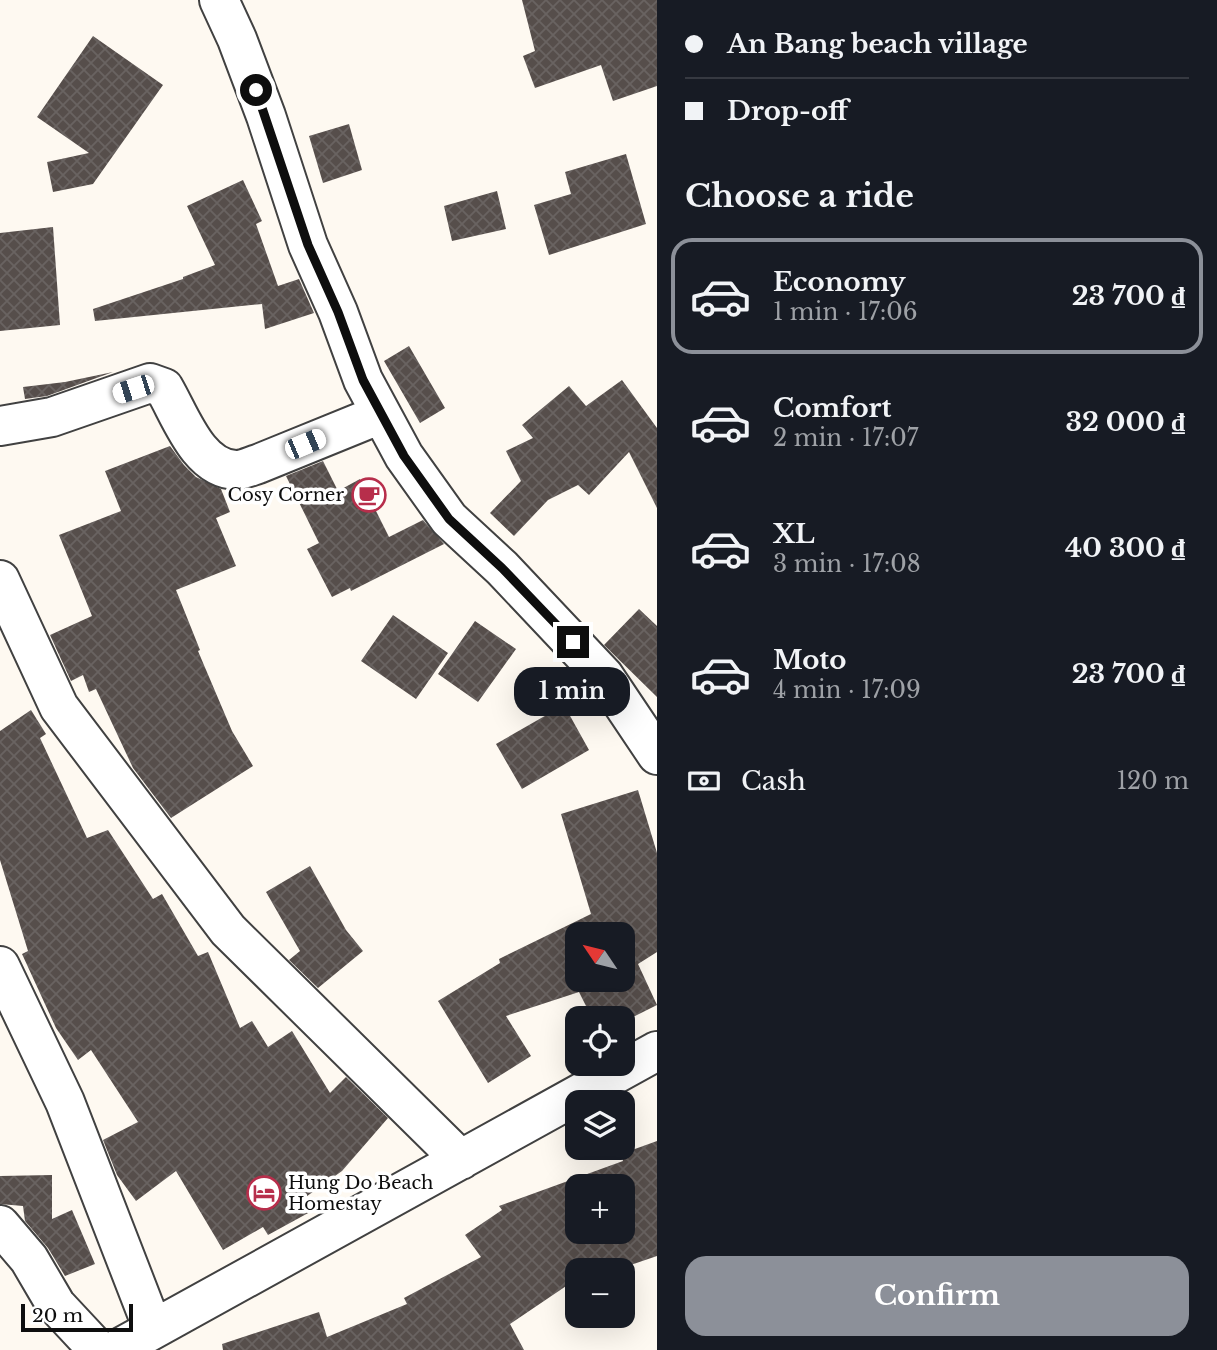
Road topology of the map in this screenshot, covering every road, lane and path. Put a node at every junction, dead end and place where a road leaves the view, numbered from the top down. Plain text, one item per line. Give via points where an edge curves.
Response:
1 (219, 0) edge
2 (381, 414) junction
3 (0, 426) edge
4 (0, 580) edge
5 (657, 755) edge
6 (0, 966) edge
7 (657, 1051) edge
8 (461, 1160) junction
9 (0, 1225) edge
10 (153, 1329) junction
11 (98, 1350) edge
12 (116, 1350) edge

1 - 2 street via 266,116 308,245
2 - 3 street via 237,470 215,465 198,450 164,388 150,383 52,417
2 - 5 street via 404,456 449,519 604,676
4 - 8 street via 59,707 228,930
6 - 10 street via 65,1102
7 - 8 street
8 - 10 street
9 - 11 street via 29,1259 56,1305
10 - 12 street

